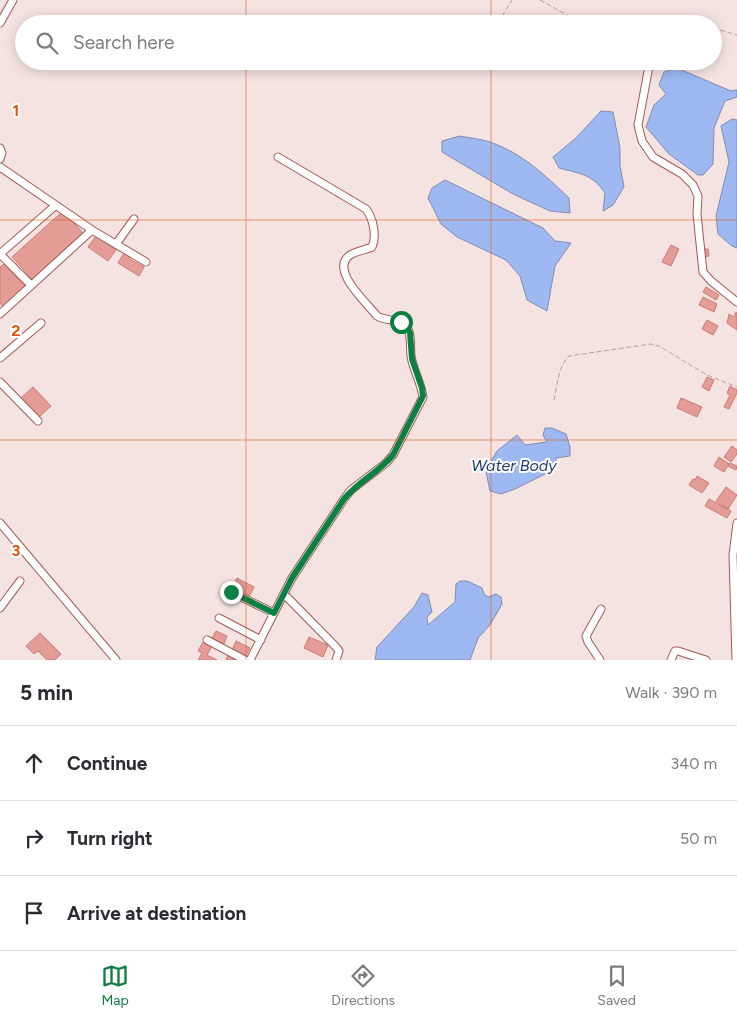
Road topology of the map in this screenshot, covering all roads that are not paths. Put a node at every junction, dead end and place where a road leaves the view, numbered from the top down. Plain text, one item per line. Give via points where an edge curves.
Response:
1 (13, 0) edge
2 (0, 23) edge
3 (648, 70) edge
4 (0, 148) edge
5 (278, 157) dead end
6 (0, 159) edge
7 (0, 167) edge
8 (56, 205) junction
9 (134, 218) dead end
10 (92, 230) junction
11 (116, 244) junction
12 (0, 254) edge
13 (146, 262) dead end
14 (31, 285) junction
15 (737, 302) edge
16 (1, 312) edge
17 (41, 323) dead end
18 (0, 358) edge
19 (0, 382) edge
20 (38, 421) dead end
21 (0, 523) edge
22 (737, 523) edge
23 (735, 556) edge
24 (20, 581) dead end
25 (231, 592) dead end
26 (284, 594) junction
27 (735, 605) edge
28 (0, 608) edge
29 (601, 609) dead end
30 (274, 613) junction
31 (219, 618) dead end
32 (206, 640) dead end
33 (261, 640) junction
34 (697, 658) edge
35 (116, 660) edge
36 (245, 660) edge
37 (250, 660) edge
38 (336, 660) edge
39 (600, 660) edge
40 (671, 660) edge
41 (706, 660) edge
42 (736, 660) edge

1 - 2 street
3 - 15 street via 638,125 642,141 653,156 693,185 698,196 702,272
4 - 6 street
5 - 26 street via 371,215 374,243 372,247 351,255 343,271 377,316 406,326 423,396 393,455 351,490
7 - 8 street
8 - 10 street
8 - 12 street
9 - 11 street
10 - 11 street
10 - 14 street
11 - 13 street
12 - 14 street
14 - 16 street
17 - 18 street
19 - 20 street
21 - 35 street
22 - 23 street
23 - 27 street
24 - 28 street
25 - 30 street
26 - 30 street
26 - 38 street via 336,646 339,651
27 - 42 street
29 - 39 street via 586,636
30 - 33 street
31 - 33 street
32 - 36 street
33 - 37 street
34 - 40 street via 675,651
34 - 41 street

